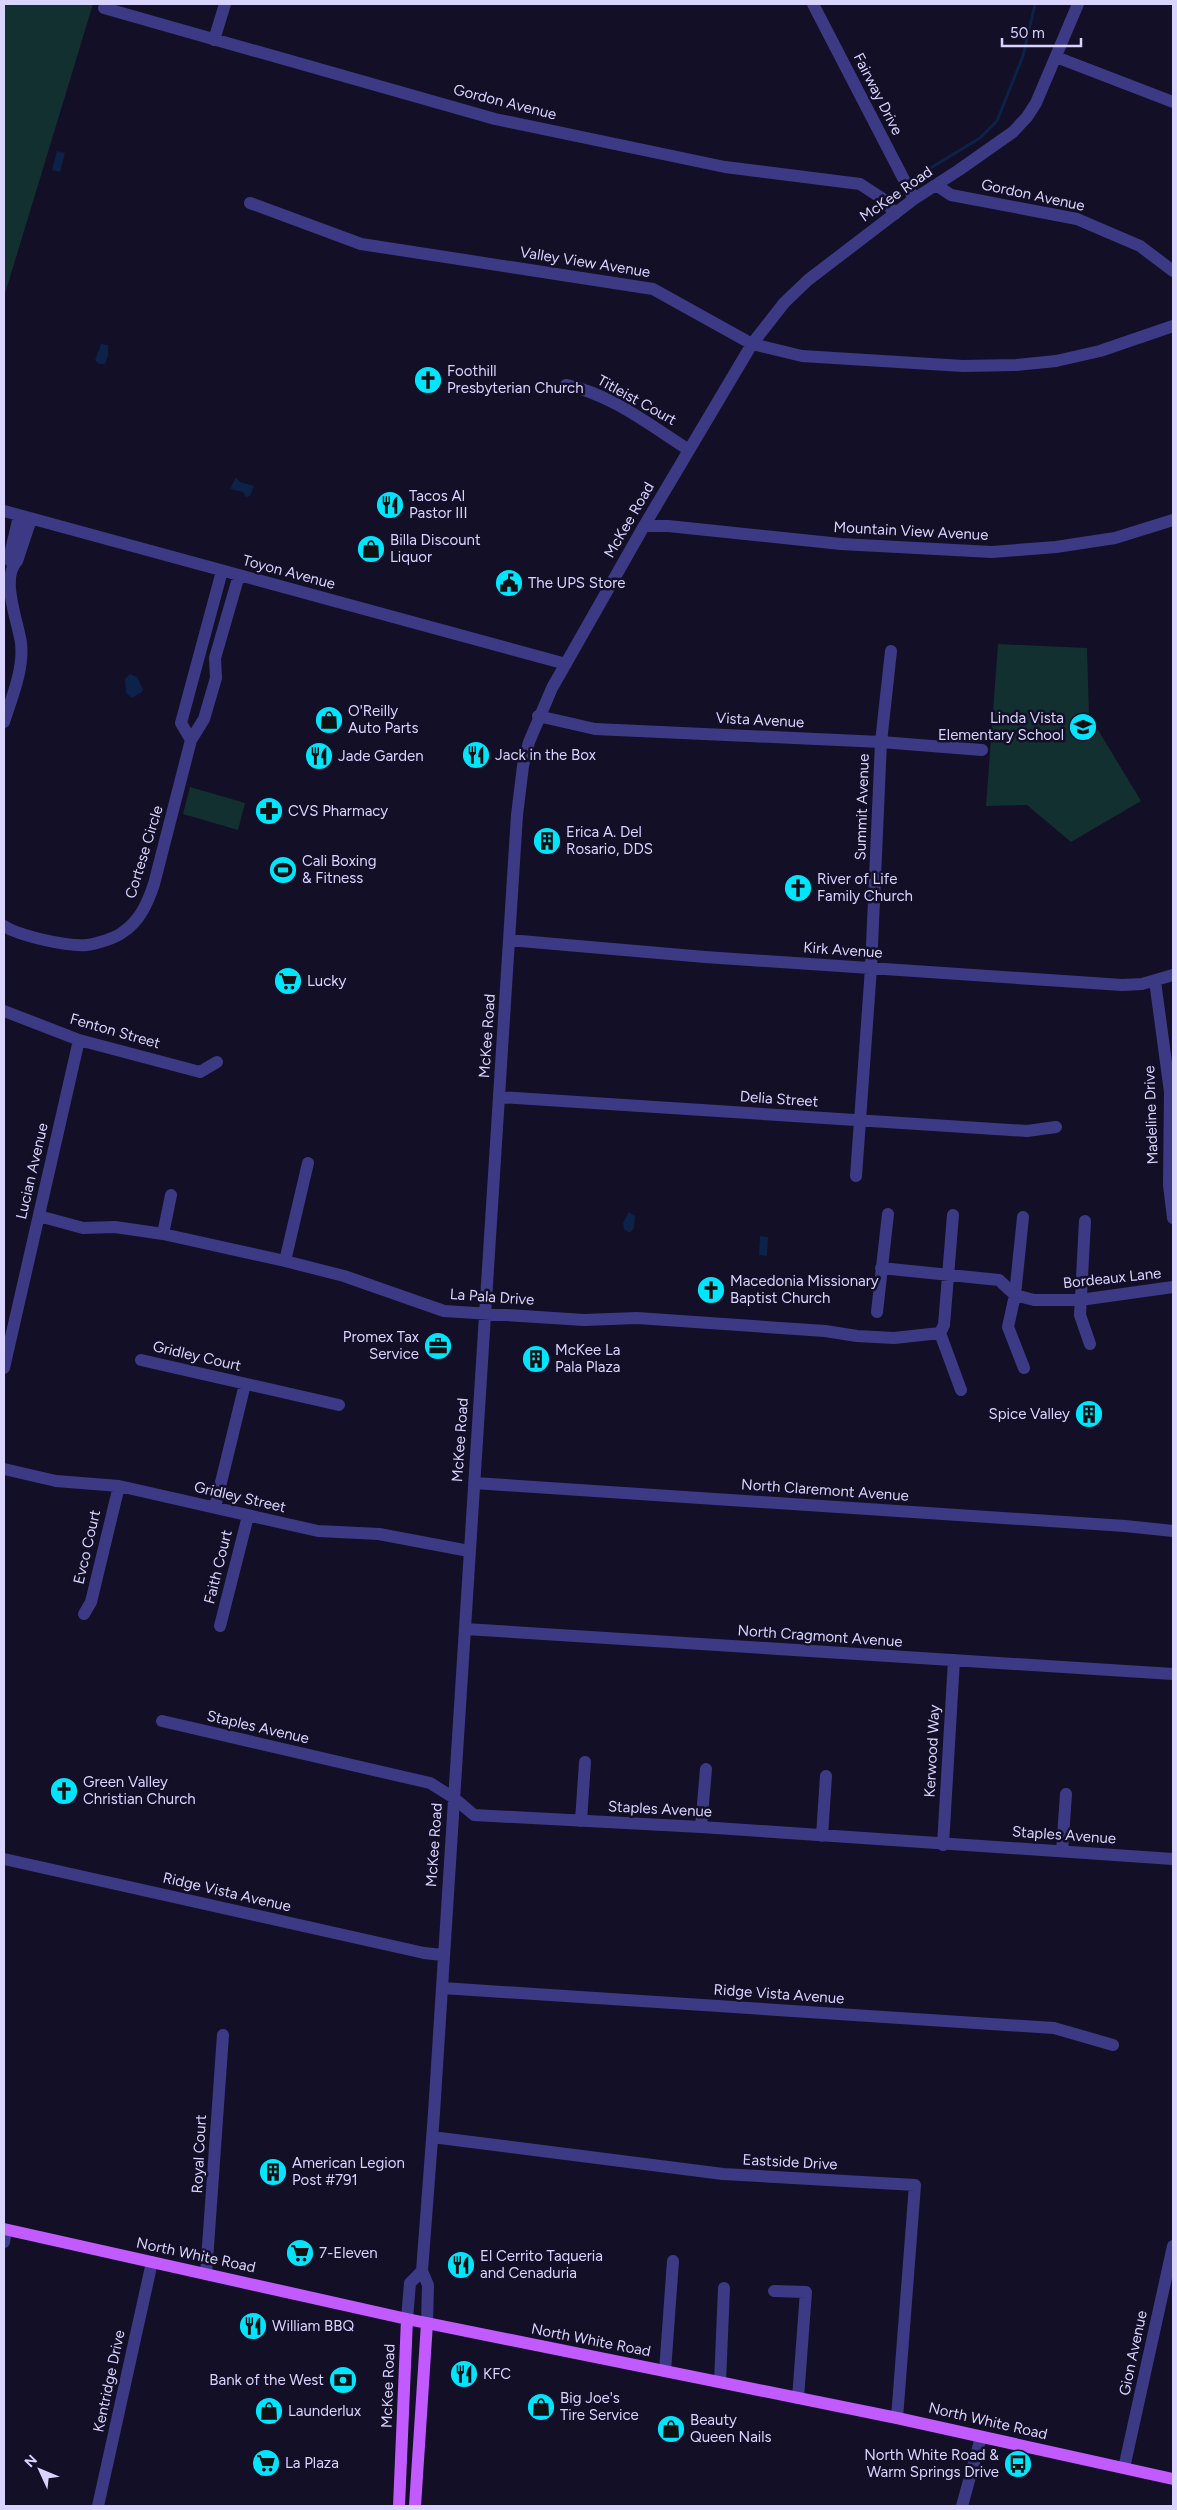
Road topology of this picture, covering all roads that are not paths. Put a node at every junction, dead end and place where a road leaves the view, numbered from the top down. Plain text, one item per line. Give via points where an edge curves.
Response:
1 (225, 4) edge
2 (813, 4) edge
3 (1078, 4) edge
4 (104, 8) dead end
5 (214, 40) junction
6 (1056, 57) junction
7 (1173, 102) edge
8 (936, 185) junction
9 (914, 199) junction
10 (250, 203) dead end
11 (895, 214) junction
12 (1173, 272) edge
13 (1173, 326) edge
14 (752, 344) junction
15 (566, 385) dead end
16 (689, 450) junction
17 (4, 511) edge
18 (25, 518) junction
19 (1173, 520) edge
20 (644, 526) junction
21 (222, 570) junction
22 (239, 575) junction
23 (891, 651) dead end
24 (566, 664) junction
25 (538, 716) junction
26 (4, 722) edge
27 (191, 740) junction
28 (881, 742) junction
29 (982, 750) dead end
30 (4, 926) edge
31 (509, 940) junction
32 (871, 968) junction
33 (1173, 975) edge
34 (1155, 981) junction
35 (4, 1011) edge
36 (79, 1040) junction
37 (217, 1062) dead end
38 (499, 1097) junction
39 (860, 1121) junction
40 (1056, 1127) dead end
41 (308, 1163) dead end
42 (856, 1176) dead end
43 (171, 1195) dead end
44 (888, 1214) dead end
45 (953, 1215) dead end
46 (39, 1216) junction
47 (1023, 1217) dead end
48 (1173, 1218) edge
49 (1085, 1221) dead end
50 (163, 1234) junction
51 (285, 1261) junction
52 (882, 1268) junction
53 (948, 1273) junction
54 (1173, 1288) edge
55 (1015, 1295) junction
56 (1080, 1300) junction
57 (877, 1312) dead end
58 (485, 1313) junction
59 (940, 1332) junction
60 (1090, 1344) dead end
61 (141, 1360) dead end
62 (4, 1368) edge
63 (1024, 1368) dead end
64 (245, 1384) junction
65 (961, 1390) dead end
66 (339, 1405) dead end
67 (4, 1468) edge
68 (474, 1483) junction
69 (119, 1486) junction
70 (216, 1507) junction
71 (248, 1516) junction
72 (1173, 1531) edge
73 (469, 1551) junction
74 (84, 1614) dead end
75 (220, 1626) dead end
76 (465, 1629) junction
77 (954, 1660) junction
78 (1173, 1674) edge
79 (162, 1722) dead end
80 (586, 1762) dead end
81 (706, 1769) dead end
82 (826, 1776) dead end
83 (1066, 1794) dead end
84 (454, 1798) junction
85 (581, 1821) junction
86 (701, 1827) junction
87 (822, 1836) junction
88 (943, 1844) junction
89 (1062, 1851) junction
90 (4, 1859) edge
91 (1173, 1859) edge
92 (443, 1955) junction
93 (442, 1988) junction
94 (223, 2035) dead end
95 (1113, 2045) dead end
96 (432, 2138) junction
97 (5, 2233) edge
98 (1173, 2246) edge
99 (673, 2261) dead end
100 (152, 2262) junction
101 (422, 2271) junction
102 (206, 2274) junction
103 (724, 2288) dead end
104 (774, 2291) dead end
105 (407, 2319) junction
106 (427, 2323) junction
107 (665, 2371) junction
108 (720, 2382) junction
109 (798, 2398) junction
110 (897, 2418) junction
111 (981, 2437) junction
112 (1124, 2468) junction
113 (1173, 2479) edge
114 (98, 2506) edge
115 (399, 2506) edge
116 (415, 2506) edge
117 (962, 2506) edge

1 - 5 street
2 - 9 street, Fairway Drive
3 - 6 street, McKee Road
4 - 5 street, Gordon Avenue
5 - 11 street, Gordon Avenue via 495,119 725,167 860,184 883,199
6 - 7 street
6 - 8 street, McKee Road via 1027,118 1013,132
8 - 9 street, McKee Road
8 - 12 street, Gordon Avenue via 951,195 1076,218 1140,246
9 - 11 street, McKee Road
10 - 14 street, Valley View Avenue via 361,244 653,289
11 - 14 street, McKee Road via 808,280
13 - 14 street, Valley View Avenue via 1100,351 1016,366 802,356
14 - 16 street, McKee Road
15 - 16 street, Titleist Court via 579,387 610,401
16 - 20 street, McKee Road
17 - 18 street, Toyon Avenue
18 - 21 street, Toyon Avenue
18 - 26 street via 18,561 13,565 9,581 21,644 18,676
19 - 20 street, Mountain View Avenue via 1115,538 992,552 841,544
20 - 24 street, McKee Road
21 - 22 street, Toyon Avenue
21 - 27 street via 181,723
22 - 24 street, Toyon Avenue
22 - 27 street, Cortese Circle via 215,658 216,678 204,719
23 - 28 street, Summit Avenue
24 - 25 street, McKee Road
25 - 28 street, Vista Avenue via 595,729
25 - 31 street, McKee Road via 523,766
27 - 30 street, Cortese Circle via 148,903 123,933 87,945 48,941
28 - 29 street, Vista Avenue
28 - 32 street, Summit Avenue
31 - 32 street, Kirk Avenue
31 - 38 street, McKee Road
32 - 34 street, Kirk Avenue via 1122,985
32 - 39 street, Summit Avenue
33 - 34 street, Kirk Avenue
34 - 48 street, Madeline Drive via 1170,1092 1169,1185
35 - 36 street, Fenton Street
36 - 37 street, Fenton Street via 200,1072
36 - 46 street, Lucian Avenue
38 - 39 street, Delia Street
38 - 58 street, McKee Road
39 - 40 street, Delia Street via 1027,1131
39 - 42 street, Summit Avenue
41 - 51 street
43 - 50 street
44 - 52 street
45 - 53 street
46 - 50 street, La Pala Drive via 83,1228 115,1227
46 - 62 street, Lucian Avenue
47 - 55 street
49 - 56 street
50 - 51 street, La Pala Drive
51 - 58 street, La Pala Drive via 344,1276 444,1311
52 - 53 street, Bordeaux Lane
52 - 57 street
53 - 55 street, Bordeaux Lane via 999,1280
53 - 59 street via 944,1325
54 - 56 street, Bordeaux Lane
55 - 56 street, Bordeaux Lane via 1034,1300
55 - 63 street via 1008,1327
56 - 60 street via 1080,1315
58 - 59 street, La Pala Drive via 584,1320 646,1319 894,1338
58 - 68 street, McKee Road
59 - 65 street
61 - 64 street, Gridley Court
64 - 66 street, Gridley Court
64 - 70 street, Gridley Court
67 - 69 street, Gridley Street via 56,1481
68 - 72 street, North Claremont Avenue
68 - 73 street, McKee Road
69 - 70 street, Gridley Street
69 - 74 street, Evco Court via 91,1602
70 - 71 street, Gridley Street
71 - 73 street, Gridley Street via 318,1531 379,1534
71 - 75 street, Faith Court
73 - 76 street, McKee Road
76 - 77 street, North Cragmont Avenue
76 - 84 street, McKee Road
77 - 78 street, North Cragmont Avenue
77 - 88 street, Kerwood Way
79 - 84 street, Staples Avenue via 430,1783
80 - 85 street
81 - 86 street
82 - 87 street
83 - 89 street
84 - 85 street, Staples Avenue via 474,1815
84 - 92 street, McKee Road
85 - 86 street, Staples Avenue
86 - 87 street, Staples Avenue
87 - 88 street, Staples Avenue
88 - 89 street, Staples Avenue
89 - 91 street, Staples Avenue
90 - 92 street, Ridge Vista Avenue via 424,1954
92 - 93 street, McKee Road
93 - 95 street, Ridge Vista Avenue via 1054,2028
93 - 96 street, McKee Road
94 - 102 street, Royal Court
96 - 101 street, McKee Road
96 - 110 street, Eastside Drive via 723,2174 915,2184
97 - 100 main road, North White Road
98 - 112 street, Gion Avenue
99 - 107 street
100 - 102 main road, North White Road
100 - 114 street, Kentridge Drive
101 - 105 street, McKee Road via 410,2283
101 - 106 street, McKee Road via 428,2285
102 - 105 main road, North White Road
103 - 108 street
104 - 109 street via 806,2292
105 - 106 main road, North White Road
105 - 115 main road, McKee Road
106 - 107 main road, North White Road
106 - 116 main road, McKee Road
107 - 108 main road, North White Road
108 - 109 main road, North White Road
109 - 110 main road, North White Road
110 - 111 main road, North White Road
111 - 112 main road, North White Road
111 - 117 street
112 - 113 main road, North White Road

